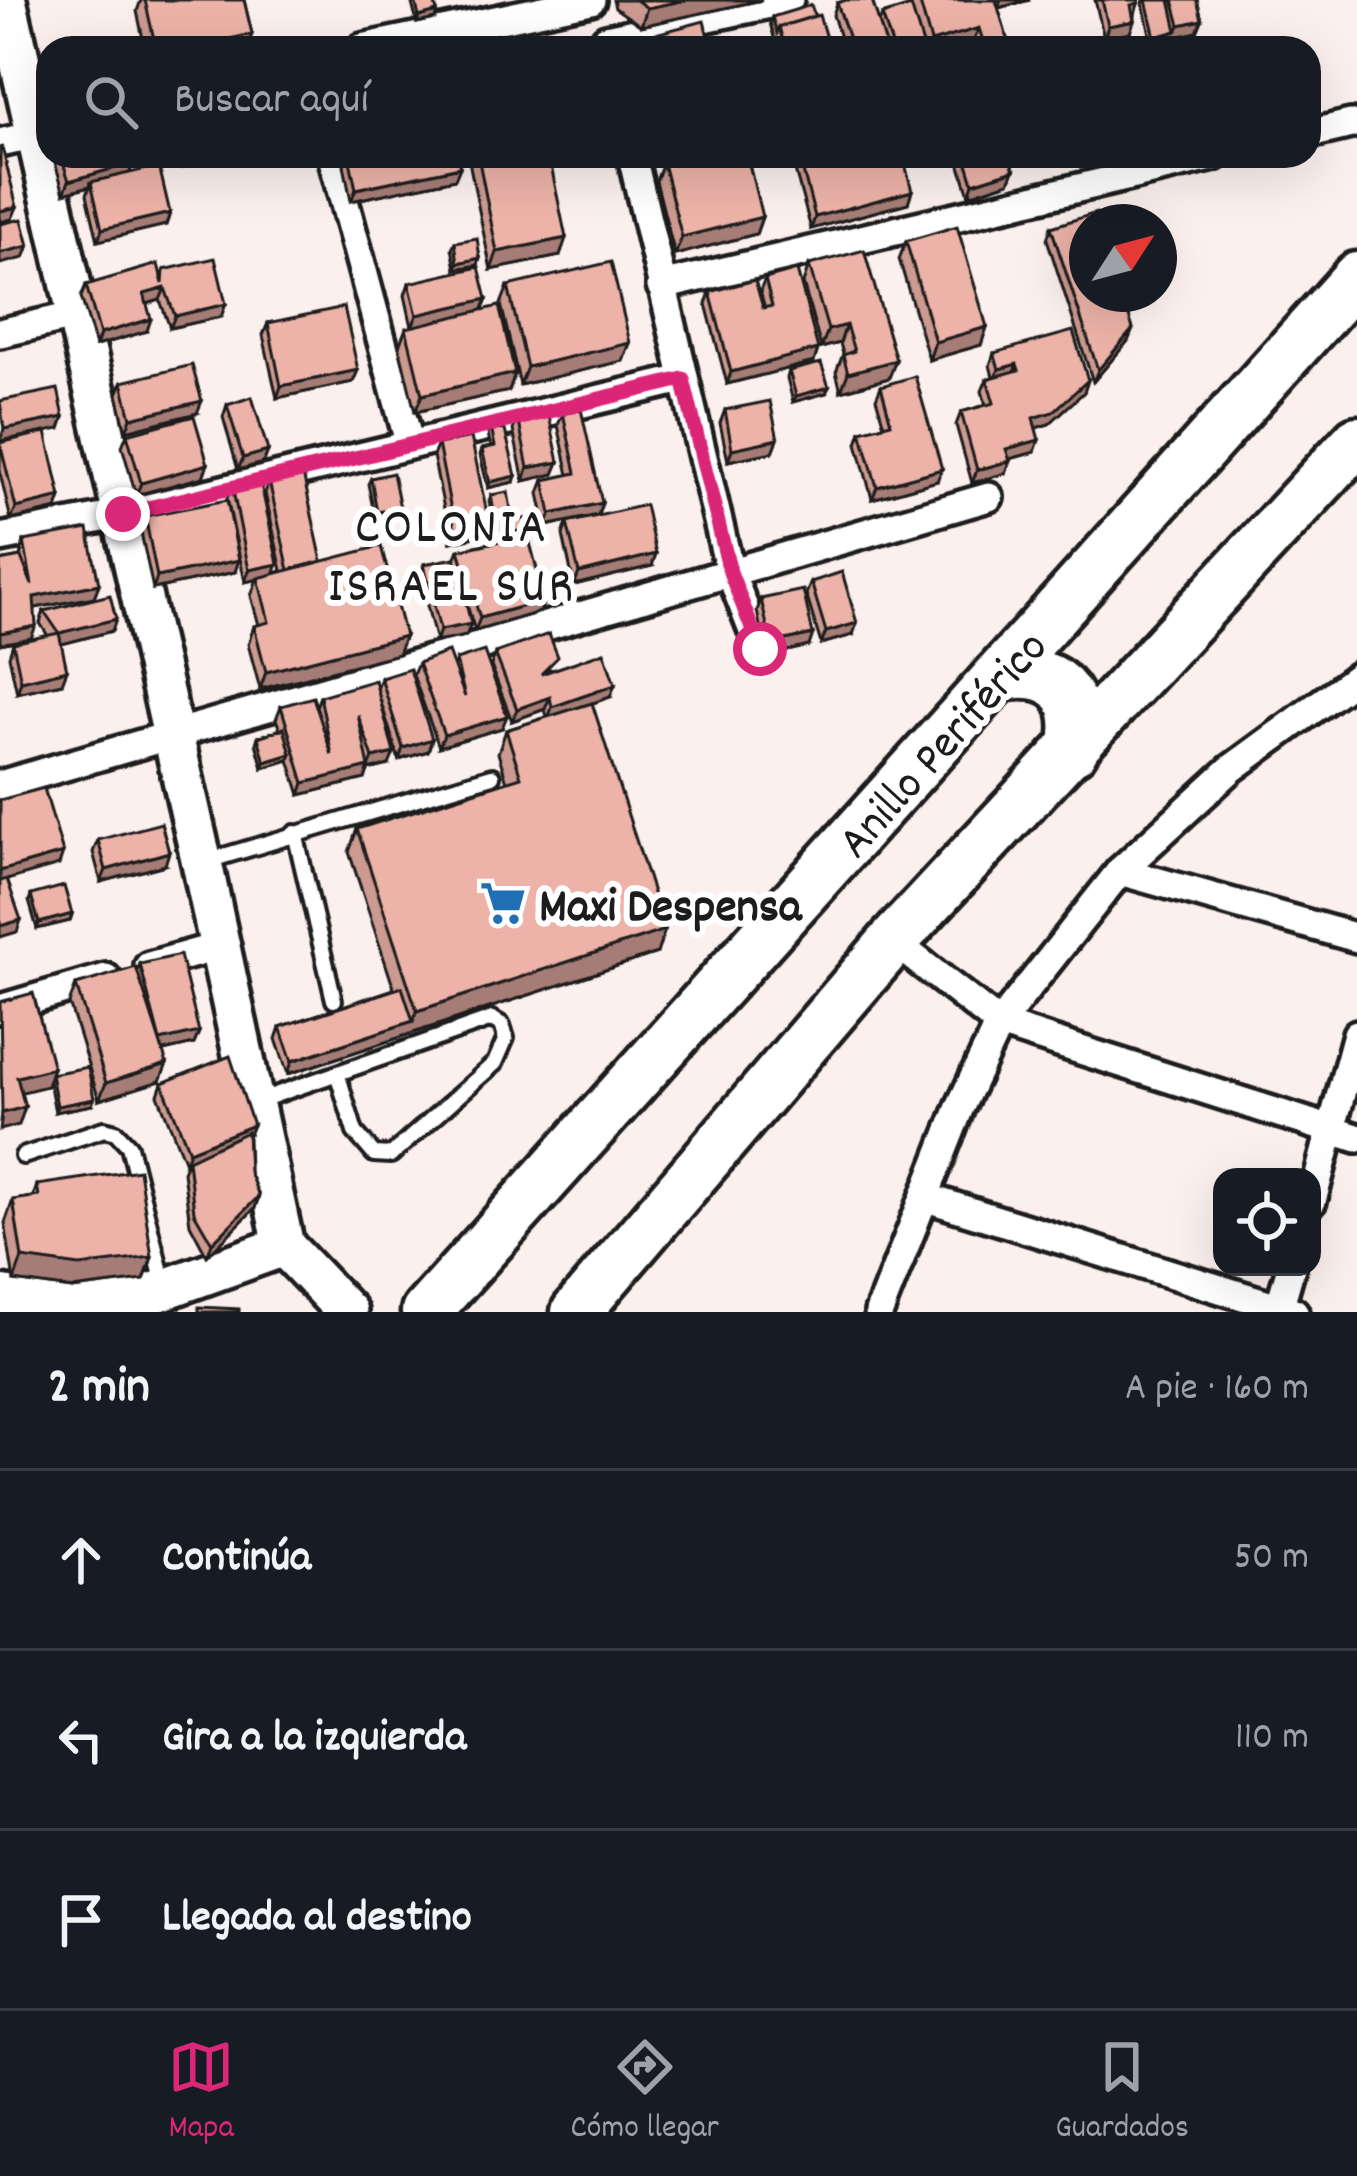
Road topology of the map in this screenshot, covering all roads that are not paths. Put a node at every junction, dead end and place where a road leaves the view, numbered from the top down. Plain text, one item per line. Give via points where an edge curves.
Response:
1 (5, 0) edge
2 (593, 0) edge
3 (789, 0) edge
4 (420, 36) edge
5 (604, 36) edge
6 (640, 36) edge
7 (1351, 124) dead end
8 (1321, 131) edge
9 (28, 137) edge
10 (37, 168) edge
11 (335, 168) edge
12 (635, 168) edge
13 (1164, 168) edge
14 (1357, 277) edge
15 (661, 286) junction
16 (78, 315) junction
17 (0, 333) edge
18 (683, 379) junction
19 (1357, 441) edge
20 (409, 442) junction
21 (988, 497) dead end
22 (123, 514) junction
23 (0, 538) edge
24 (730, 572) junction
25 (760, 649) dead end
26 (998, 677) junction
27 (1357, 677) edge
28 (173, 737) junction
29 (1073, 750) junction
30 (492, 776) dead end
31 (0, 785) edge
32 (296, 833) junction
33 (202, 863) junction
34 (1120, 871) junction
35 (1357, 938) edge
36 (893, 941) junction
37 (220, 946) junction
38 (334, 1000) dead end
39 (0, 1009) edge
40 (999, 1024) junction
41 (1357, 1034) edge
42 (338, 1076) junction
43 (254, 1102) junction
44 (1345, 1135) edge
45 (22, 1156) dead end
46 (1321, 1183) edge
47 (927, 1198) junction
48 (284, 1246) junction
49 (1290, 1276) edge
50 (165, 1289) junction
51 (0, 1296) edge
52 (1284, 1310) edge
53 (347, 1312) edge
54 (425, 1312) edge
55 (576, 1312) edge
56 (879, 1312) edge

1 - 9 street
2 - 4 street
2 - 5 street
3 - 6 street
7 - 8 street
10 - 16 street
11 - 20 street
12 - 15 street
13 - 15 street
14 - 26 highway, Anillo Periférico
15 - 18 street
16 - 17 street
16 - 22 street
18 - 20 street
18 - 24 street
19 - 29 highway, Anillo Periférico
20 - 22 street
21 - 24 street
22 - 23 street
22 - 28 street
24 - 25 street
24 - 28 street
26 - 29 highway via 1025,671 1051,678 1070,698 1078,723
26 - 54 highway, Anillo Periférico
27 - 34 street via 1231,769
28 - 31 street
28 - 33 street
29 - 36 highway, Anillo Periférico
30 - 32 lane
32 - 33 lane
32 - 38 lane
33 - 37 street
34 - 35 street
34 - 40 street
36 - 40 street
36 - 55 highway, Anillo Periférico
37 - 39 street
37 - 43 street
40 - 44 street
40 - 47 street
41 - 44 street
42 - 42 lane via 492,1019 506,1038 494,1063 392,1155 374,1154 356,1132
42 - 43 lane
43 - 48 street
44 - 46 street
45 - 50 lane via 116,1132 129,1146
47 - 52 street
47 - 56 street
48 - 50 street
48 - 53 street
49 - 52 street
50 - 51 street via 58,1306

